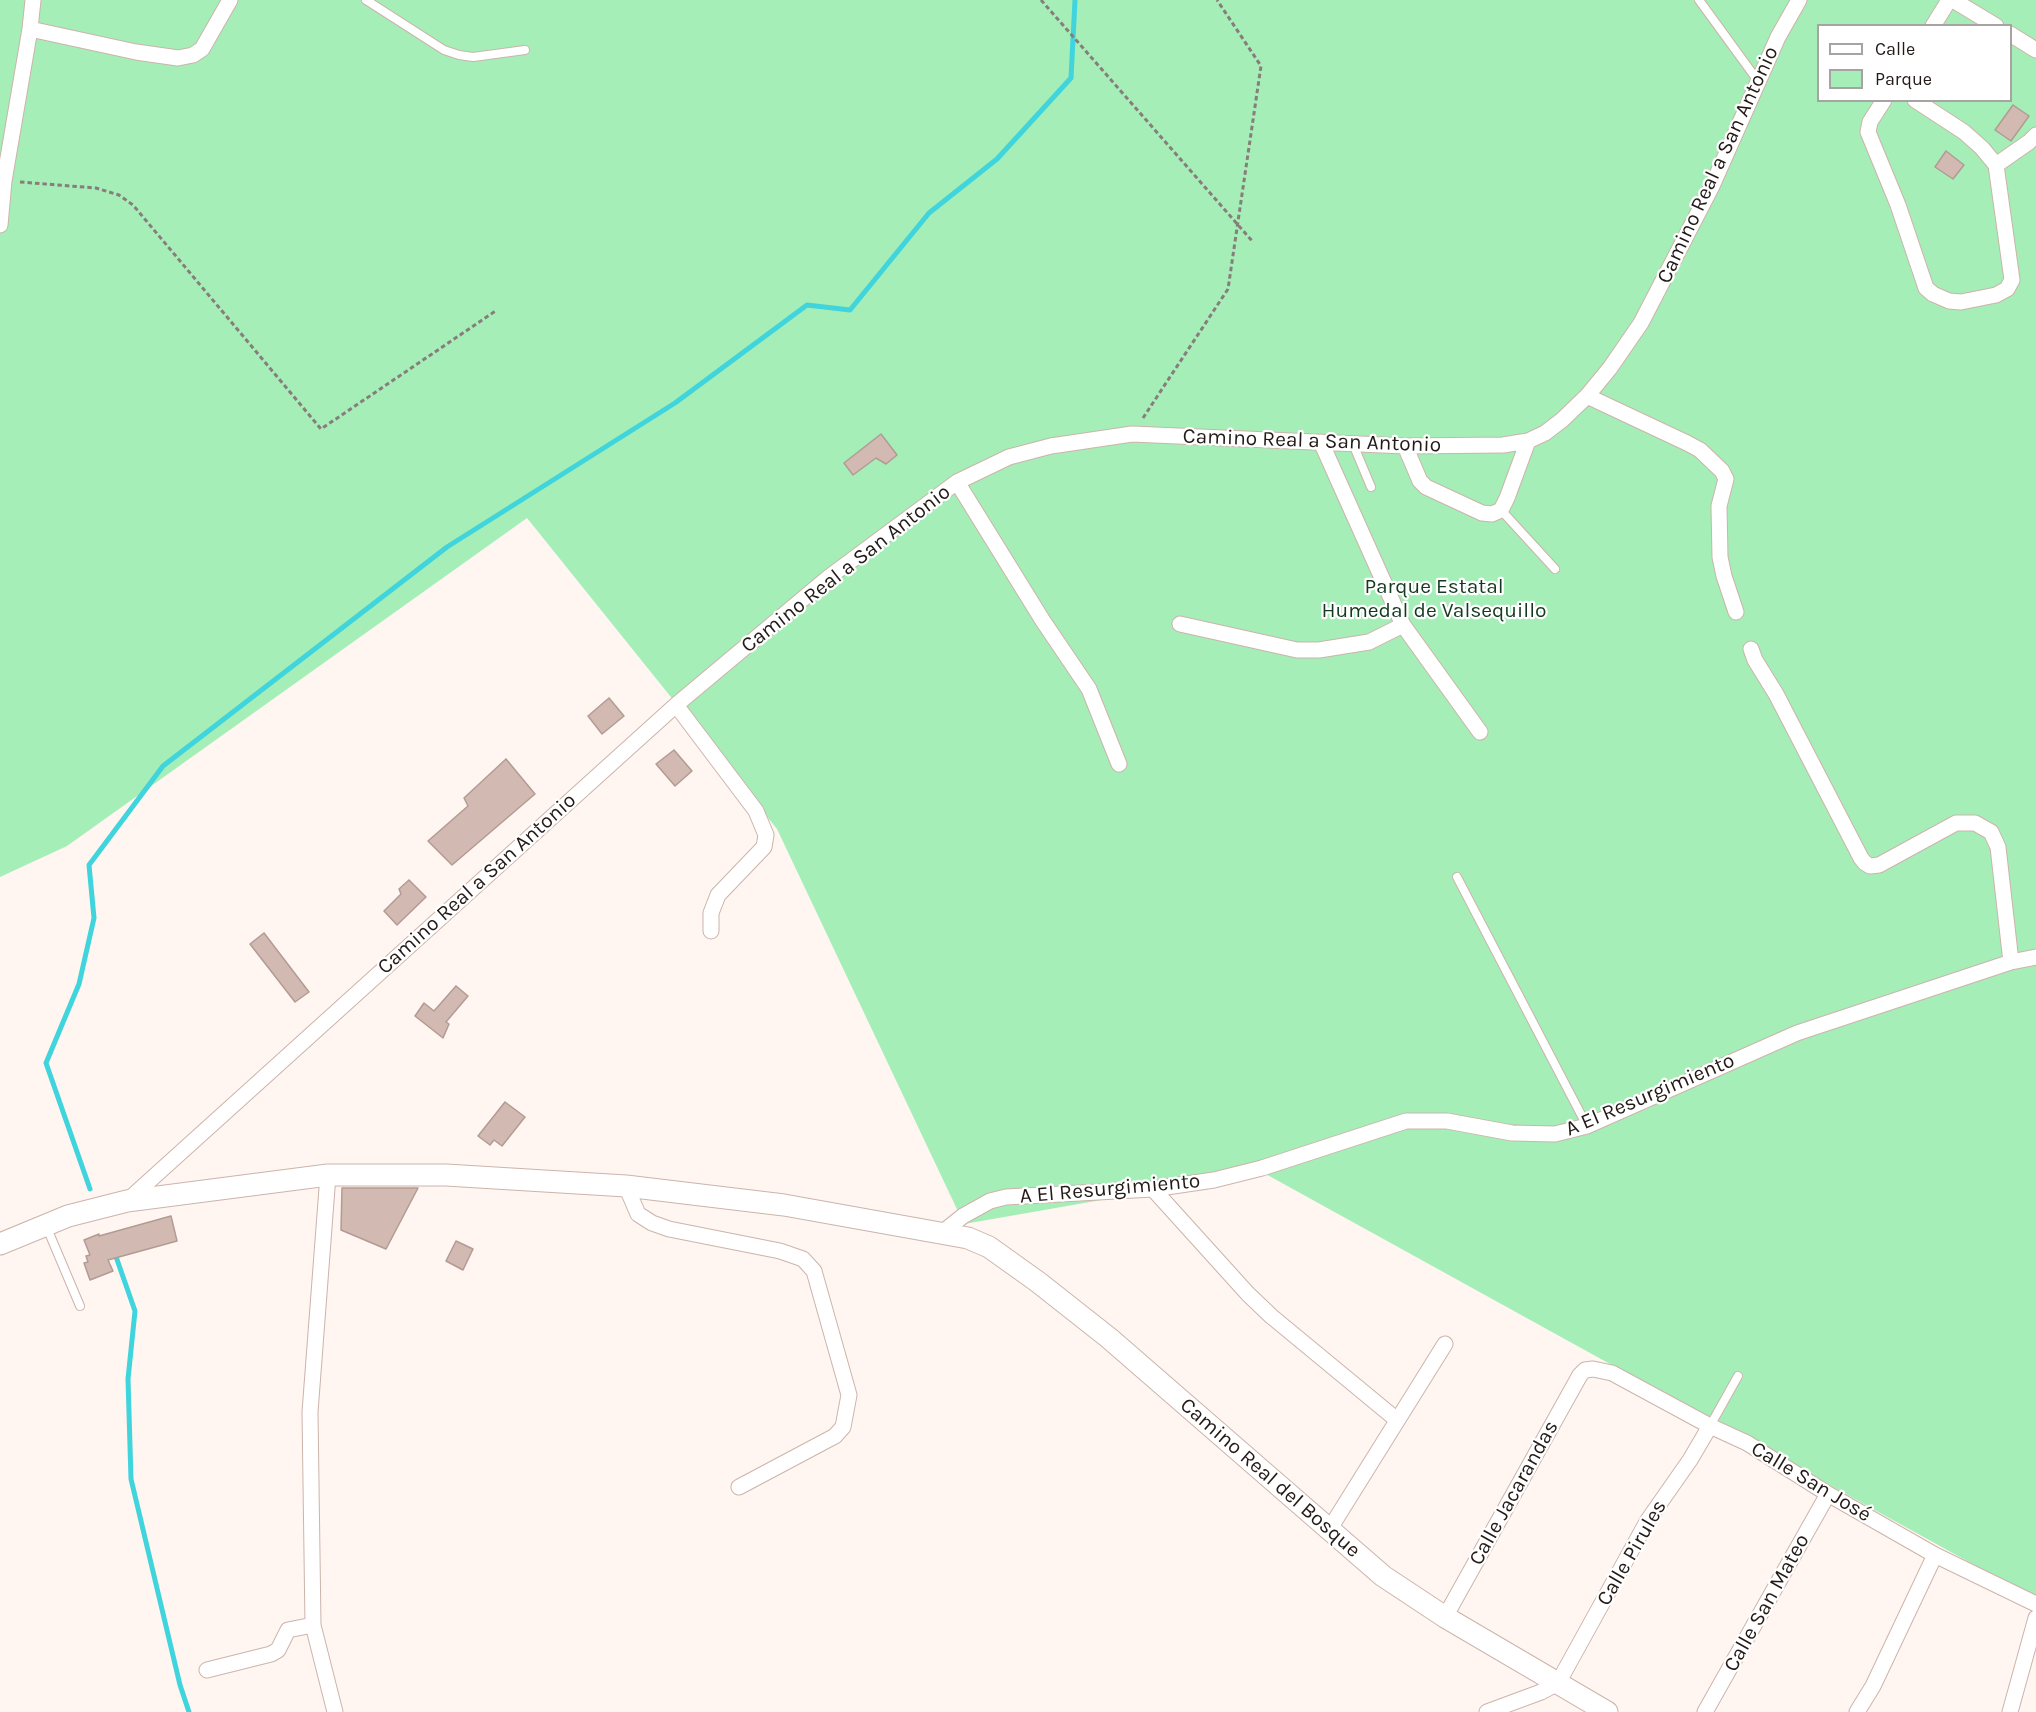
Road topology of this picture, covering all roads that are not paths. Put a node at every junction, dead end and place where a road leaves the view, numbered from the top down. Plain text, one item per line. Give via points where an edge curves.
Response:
1 (33, 0) edge
2 (230, 0) edge
3 (366, 0) edge
4 (1699, 0) edge
5 (1799, 0) edge
6 (1952, 0) edge
7 (1934, 24) edge
8 (1993, 24) edge
9 (30, 28) junction
10 (2012, 35) edge
11 (525, 50) dead end
12 (2036, 50) edge
13 (1758, 81) junction
14 (1883, 102) edge
15 (1919, 102) edge
16 (2036, 135) edge
17 (1996, 165) junction
18 (0, 225) edge
19 (1587, 396) junction
20 (1528, 441) junction
21 (1321, 442) junction
22 (1353, 444) junction
23 (1405, 446) junction
24 (957, 482) junction
25 (1371, 487) dead end
26 (1501, 510) junction
27 (1555, 569) dead end
28 (1736, 612) dead end
29 (1180, 624) dead end
30 (1403, 625) junction
31 (1751, 649) dead end
32 (676, 705) junction
33 (1480, 732) dead end
34 (1119, 764) dead end
35 (1457, 877) dead end
36 (711, 931) dead end
37 (2036, 957) edge
38 (2011, 962) junction
39 (1587, 1126) junction
40 (328, 1175) junction
41 (626, 1186) junction
42 (1153, 1190) junction
43 (127, 1201) junction
44 (46, 1225) junction
45 (943, 1232) junction
46 (0, 1244) edge
47 (80, 1306) dead end
48 (1445, 1344) dead end
49 (1585, 1370) joint
50 (1738, 1376) dead end
51 (1397, 1420) junction
52 (1710, 1426) junction
53 (739, 1487) dead end
54 (1828, 1494) junction
55 (1329, 1530) junction
56 (1935, 1555) junction
57 (2036, 1604) edge
58 (1444, 1617) junction
59 (2036, 1618) edge
60 (312, 1626) junction
61 (207, 1670) dead end
62 (1558, 1683) junction
63 (335, 1712) edge
64 (1486, 1712) edge
65 (1607, 1712) edge
66 (1705, 1712) edge
67 (1857, 1712) edge
68 (2010, 1712) edge

1 - 9 street
2 - 9 street via 201,49 178,58
3 - 11 lane via 444,50 459,55 473,57
4 - 13 lane
5 - 13 street, Camino Real a San Antonio
6 - 7 street
6 - 8 street
9 - 18 street
10 - 12 street
13 - 19 street, Camino Real a San Antonio via 1712,186 1662,285 1641,323
14 - 17 street via 1868,132 1926,288 1940,298 1961,302 1996,295 2007,289 2012,280
15 - 17 street via 1965,132
16 - 17 street
19 - 20 street, Camino Real a San Antonio via 1545,433
19 - 28 street via 1700,450 1722,471 1726,479 1719,506 1720,557
20 - 23 street, Camino Real a San Antonio via 1503,446
20 - 26 street
21 - 22 street, Camino Real a San Antonio
21 - 24 street, Camino Real a San Antonio via 1132,434 1051,446 1009,457
21 - 30 street
22 - 23 street, Camino Real a San Antonio
22 - 25 lane
23 - 26 street via 1426,487 1482,513
24 - 32 street, Camino Real a San Antonio via 829,577
24 - 34 street via 1089,689
26 - 27 lane
29 - 30 street via 1297,650 1369,642
30 - 33 street
31 - 38 street via 1865,863 1879,865 1956,823 1975,823 1991,832 1998,847
32 - 36 street via 756,811 766,835 764,847 718,895 711,913
32 - 43 street, Camino Real a San Antonio
35 - 39 lane
37 - 38 street, A El Resurgimiento
38 - 39 street, A El Resurgimiento via 1797,1033
39 - 42 street, A El Resurgimiento via 1539,1135 1447,1121 1406,1121 1262,1168
40 - 41 street, Camino Real a San Antonio via 446,1175
40 - 43 street, Camino Real a San Antonio
40 - 60 street via 310,1412
41 - 45 street, Camino Real a San Antonio via 784,1205
41 - 53 street via 638,1214 652,1223 780,1251 803,1259 814,1271 849,1395 843,1427 835,1436
42 - 45 street, A El Resurgimiento via 1006,1197 963,1216
42 - 51 street via 1271,1316
43 - 44 street, Camino Real a San Antonio
44 - 46 street, Camino Real a San Antonio
44 - 47 lane
45 - 55 street, Camino Real del Bosque via 989,1247 1038,1282 1109,1338
48 - 51 street
49 - 52 street, Calle San José via 1612,1373
49 - 58 street, Calle Jacarandas
50 - 52 lane
51 - 55 street
52 - 54 street, Calle San José via 1747,1443
52 - 62 street, Calle Pirules via 1648,1520
54 - 56 street, Calle San José
54 - 66 street, Calle San Mateo
55 - 58 street, Camino Real del Bosque via 1383,1576
56 - 57 street, Calle San José
56 - 67 street
58 - 62 street, Camino Real del Bosque
59 - 68 street
60 - 61 street via 288,1630 278,1650 271,1654
60 - 63 street
62 - 64 street
62 - 65 street, Camino Real del Bosque

